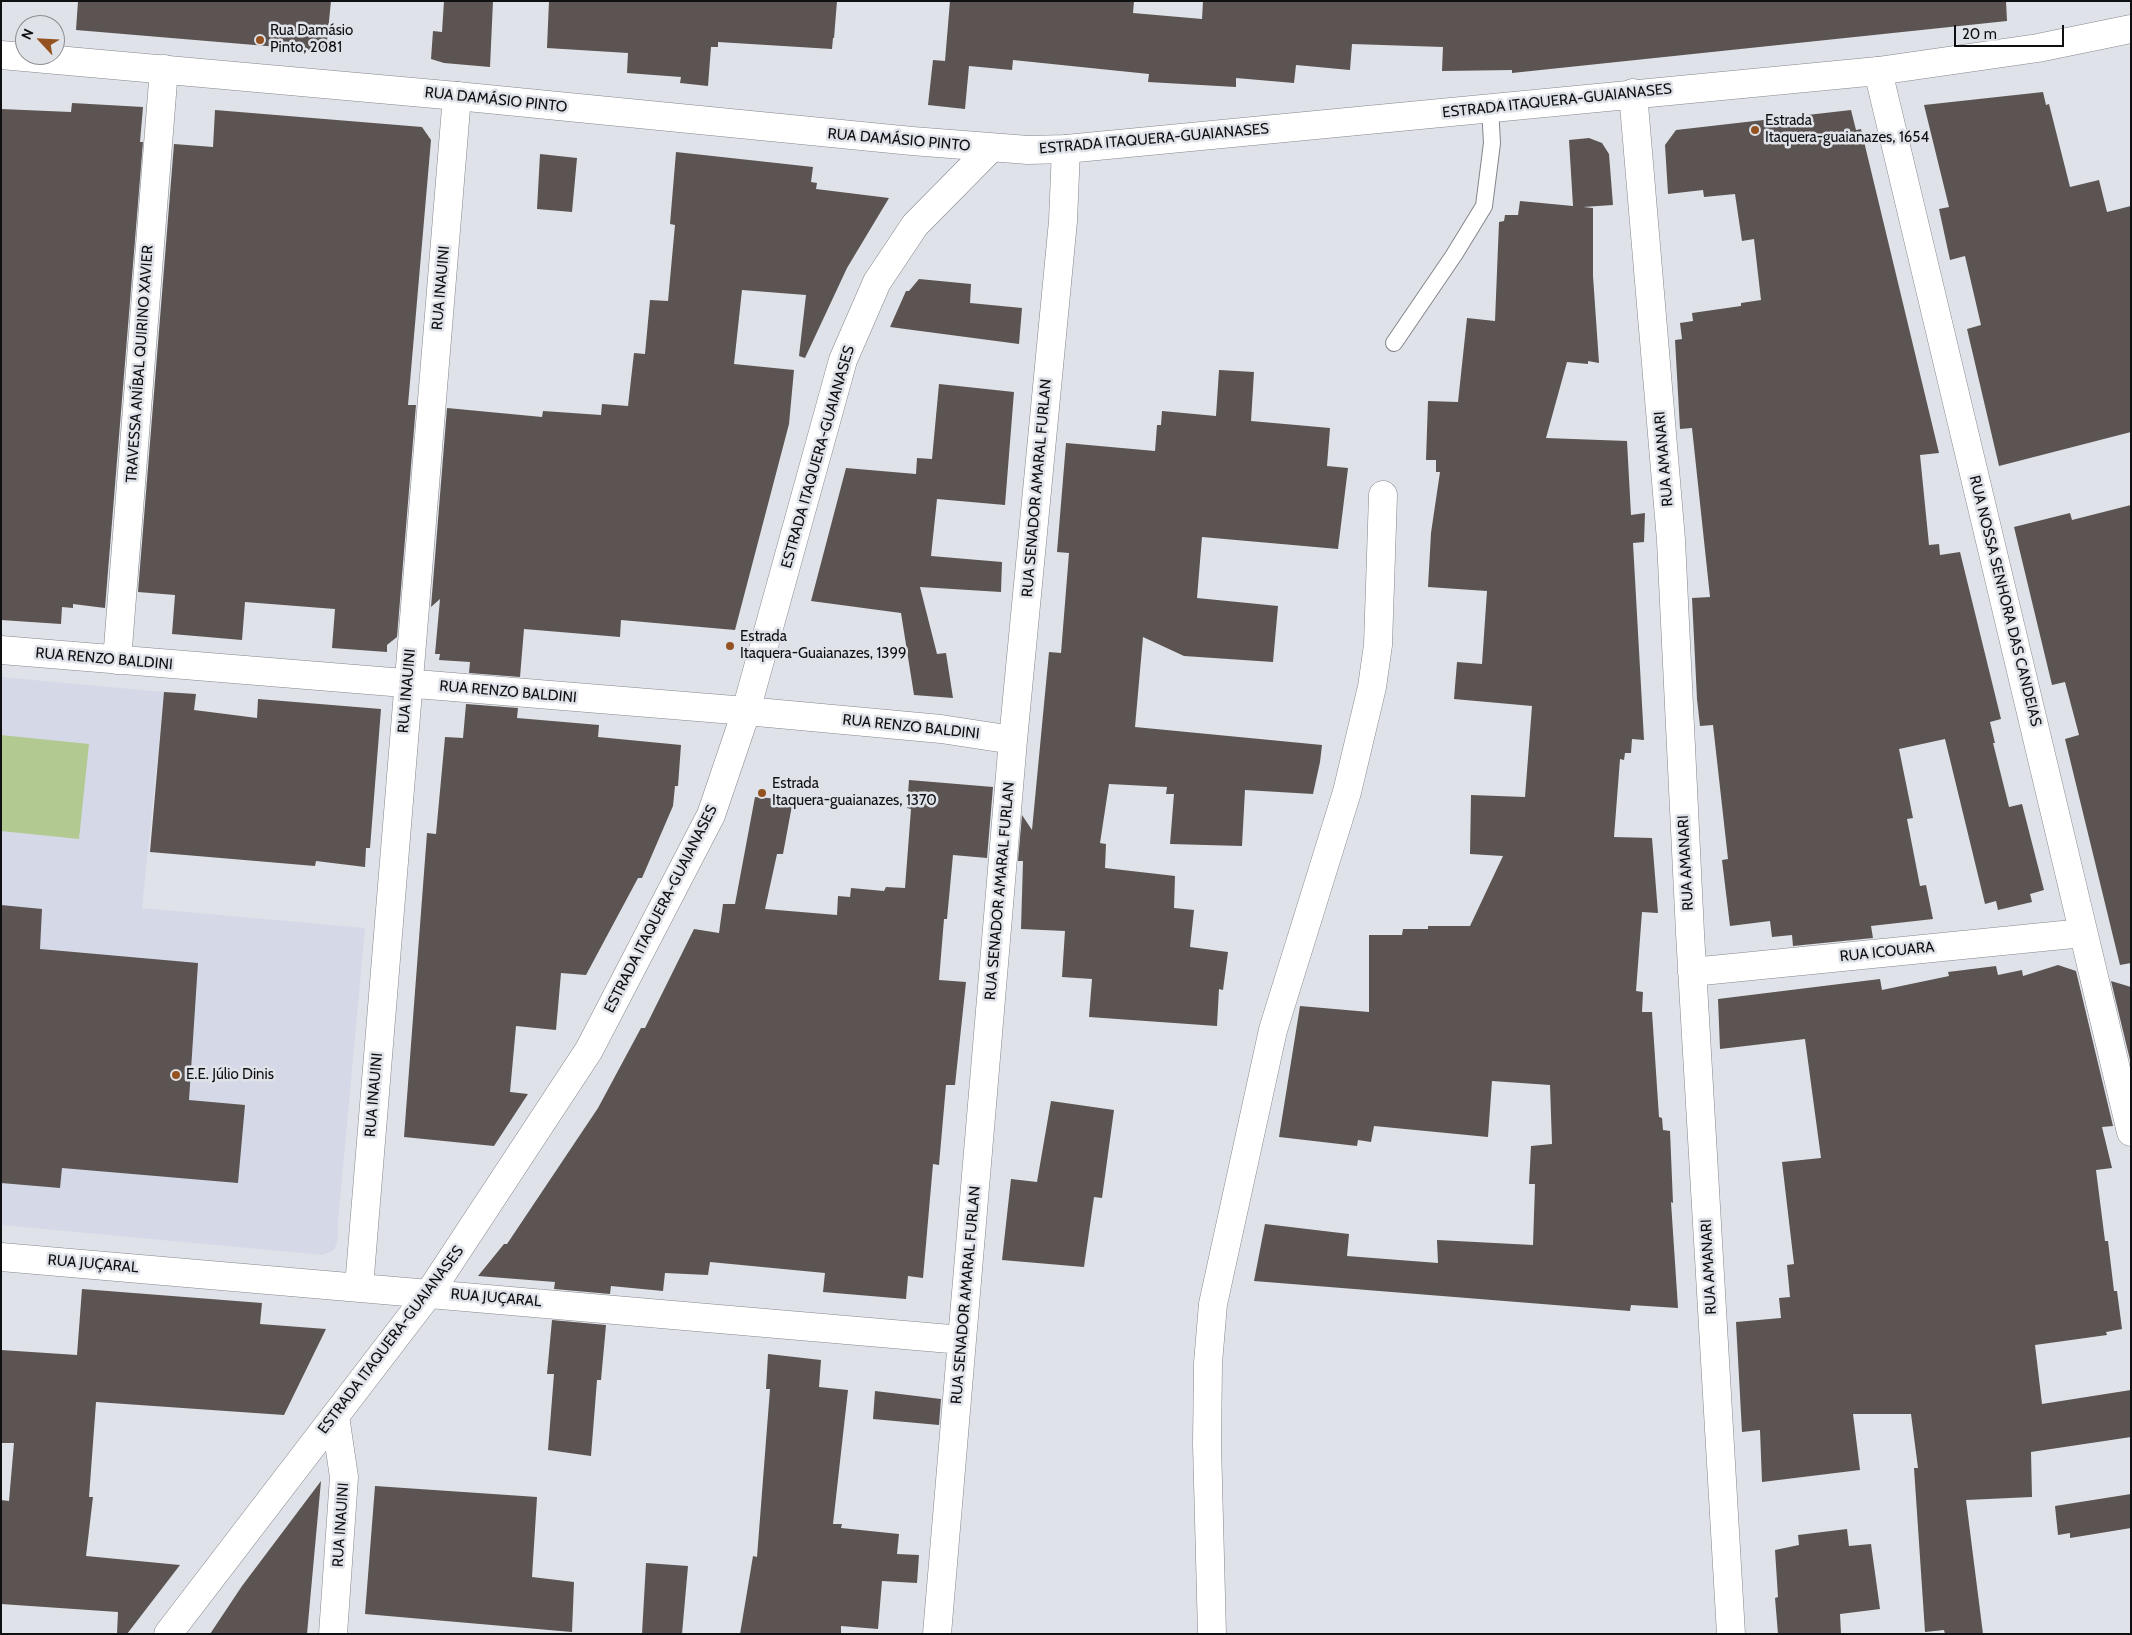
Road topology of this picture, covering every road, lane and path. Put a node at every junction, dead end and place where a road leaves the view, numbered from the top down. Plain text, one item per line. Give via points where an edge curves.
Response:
1 (2131, 29) edge
2 (1, 54) edge
3 (164, 69) junction
4 (1878, 71) junction
5 (1633, 93) junction
6 (457, 96) junction
7 (1490, 107) junction
8 (991, 148) junction
9 (1066, 149) junction
10 (1394, 343) dead end
11 (1382, 495) dead end
12 (1, 650) edge
13 (117, 660) junction
14 (408, 684) junction
15 (746, 711) junction
16 (1013, 740) junction
17 (2083, 933) junction
18 (1692, 972) junction
19 (2131, 1132) edge
20 (1, 1257) edge
21 (359, 1287) junction
22 (430, 1292) junction
23 (962, 1340) junction
24 (334, 1416) junction
25 (168, 1634) edge
26 (333, 1634) edge
27 (937, 1634) edge
28 (1212, 1634) edge
29 (1731, 1634) edge

1 - 4 street, ESTRADA ITAQUERA-GUAIANASES via 2038,48
2 - 3 street, RUA DAMÁSIO PINTO
3 - 6 street, RUA DAMÁSIO PINTO
3 - 13 street, TRAVESSA ANÍBAL QUIRINO XAVIER
4 - 5 street, ESTRADA ITAQUERA-GUAIANASES
4 - 17 street, RUA NOSSA SENHORA DAS CANDEIAS
5 - 7 street, ESTRADA ITAQUERA-GUAIANASES
5 - 18 street, RUA AMANARI via 1671,540
6 - 8 street, RUA DAMÁSIO PINTO
6 - 14 street, RUA INAUINI
7 - 9 street, ESTRADA ITAQUERA-GUAIANASES
7 - 10 lane via 1492,143 1484,206
8 - 9 street, ESTRADA ITAQUERA-GUAIANASES
8 - 15 street, ESTRADA ITAQUERA-GUAIANASES via 915,225 877,282 843,360
9 - 16 street, RUA SENADOR AMARAL FURLAN via 1063,221
11 - 28 street via 1378,645 1372,687 1347,792 1273,1030 1248,1156 1213,1304 1207,1399
12 - 13 street, RUA RENZO BALDINI
13 - 14 street, RUA RENZO BALDINI
14 - 15 street, RUA RENZO BALDINI
14 - 21 street, RUA INAUINI
15 - 16 street, RUA RENZO BALDINI via 940,729
15 - 22 street, ESTRADA ITAQUERA-GUAIANASES via 711,815 588,1050
16 - 23 street, RUA SENADOR AMARAL FURLAN
17 - 18 street, RUA ICOUARA
17 - 19 street, RUA NOSSA SENHORA DAS CANDEIAS
18 - 29 street, RUA AMANARI
20 - 21 street, RUA JUÇARAL
21 - 22 street, RUA JUÇARAL
22 - 23 street, RUA JUÇARAL
22 - 24 street, ESTRADA ITAQUERA-GUAIANASES
23 - 27 street, RUA SENADOR AMARAL FURLAN
24 - 25 street, ESTRADA ITAQUERA-GUAIANASES
24 - 26 street, RUA INAUINI via 344,1477

